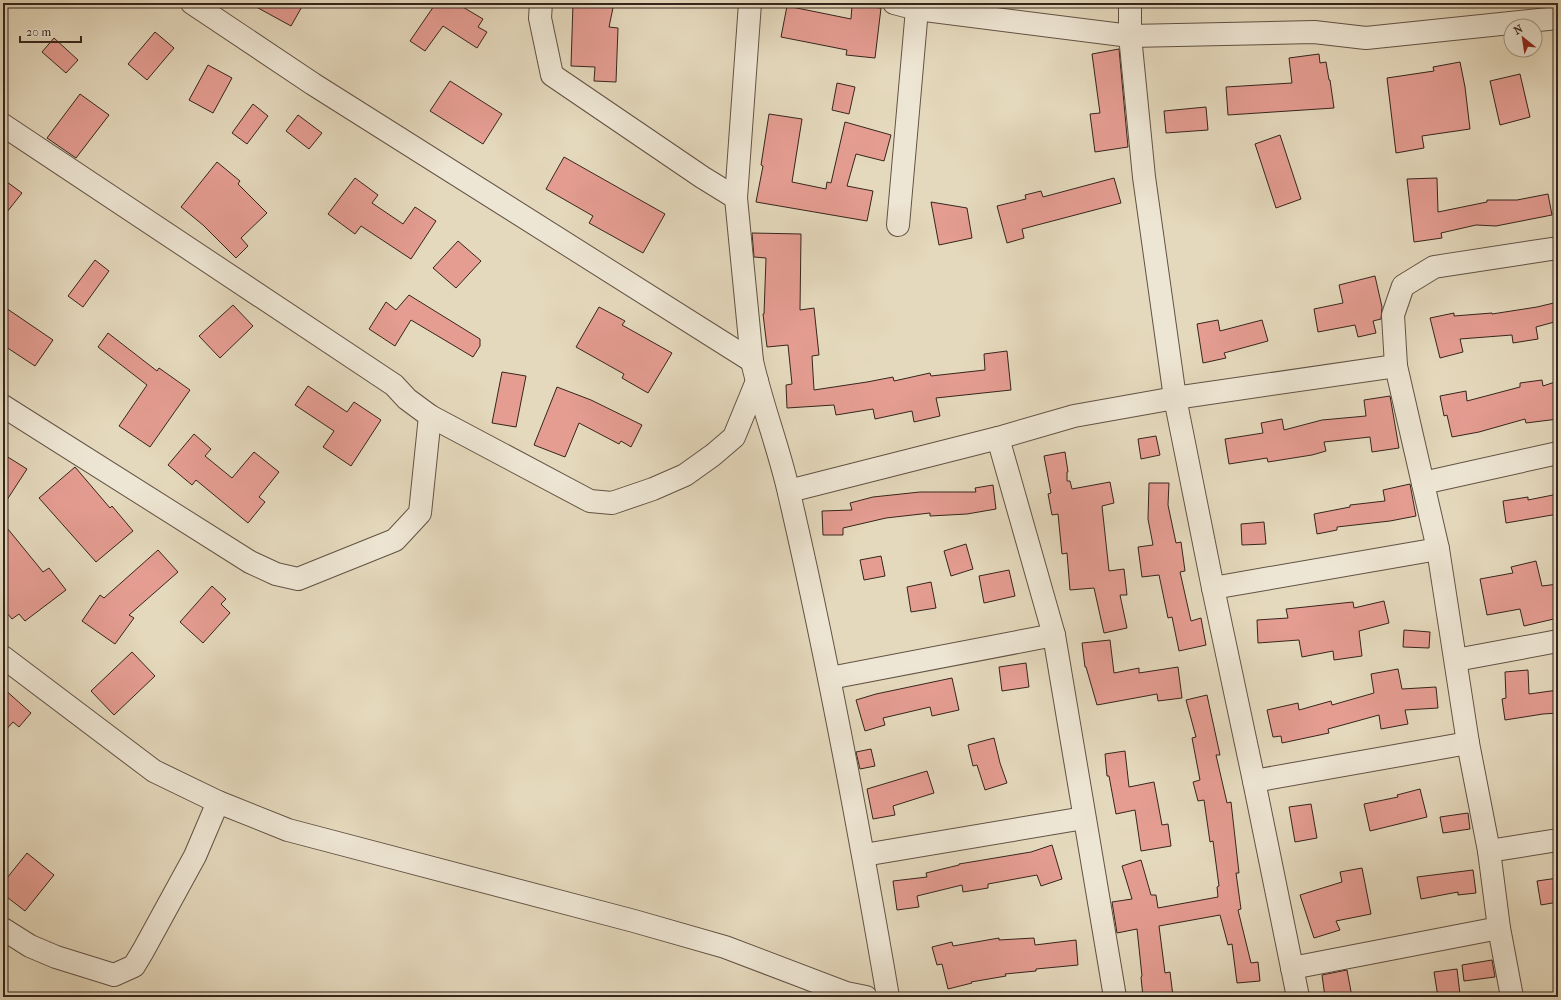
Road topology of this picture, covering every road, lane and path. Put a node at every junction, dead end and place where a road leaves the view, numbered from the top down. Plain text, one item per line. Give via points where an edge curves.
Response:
1 (192, 3) edge
2 (541, 3) edge
3 (750, 3) edge
4 (894, 3) edge
5 (1130, 3) edge
6 (917, 9) junction
7 (1558, 18) edge
8 (1130, 36) junction
9 (3, 125) edge
10 (736, 198) junction
11 (898, 225) dead end
12 (1558, 248) edge
13 (1396, 366) junction
14 (754, 371) junction
15 (1175, 398) junction
16 (3, 406) edge
17 (430, 416) junction
18 (998, 438) junction
19 (1558, 453) edge
20 (1423, 483) junction
21 (789, 491) junction
22 (1438, 549) junction
23 (1213, 588) junction
24 (1054, 635) junction
25 (1558, 641) edge
26 (3, 656) edge
27 (1456, 660) junction
28 (830, 678) junction
29 (1468, 743) junction
30 (1254, 781) junction
31 (218, 802) junction
32 (1084, 818) junction
33 (1558, 840) edge
34 (1489, 851) junction
35 (864, 855) junction
36 (1500, 928) junction
37 (3, 929) edge
38 (1292, 968) junction
39 (866, 997) edge
40 (888, 997) edge
41 (1115, 997) edge
42 (1298, 997) edge
43 (1512, 997) edge

1 - 14 street
2 - 10 street via 540,18 552,75
3 - 10 street
4 - 6 street
5 - 8 street
6 - 8 street
6 - 11 street
7 - 8 street via 1366,38 1314,32
8 - 15 street via 1144,177
9 - 17 street via 394,385 407,399
10 - 14 street
12 - 13 street via 1434,268 1403,286 1393,315
13 - 15 street
13 - 20 street
14 - 17 street via 734,436 685,476 612,503 590,501
14 - 21 street
15 - 18 street via 1074,416
15 - 23 street
16 - 17 street via 250,562 276,574 298,579 394,540 420,513
18 - 21 street
18 - 24 street
19 - 20 street
20 - 22 street
21 - 28 street
22 - 23 street
22 - 27 street
23 - 30 street
24 - 28 street
24 - 32 street
25 - 27 street
26 - 31 street via 154,771
27 - 29 street
28 - 35 street
29 - 30 street
29 - 34 street
30 - 38 street
31 - 37 street via 195,856 134,966 114,975 56,957 30,946
31 - 39 street via 288,830 725,947 846,993
32 - 35 street
32 - 41 street
33 - 34 street
34 - 36 street
35 - 40 street
36 - 38 street
36 - 43 street
38 - 42 street

